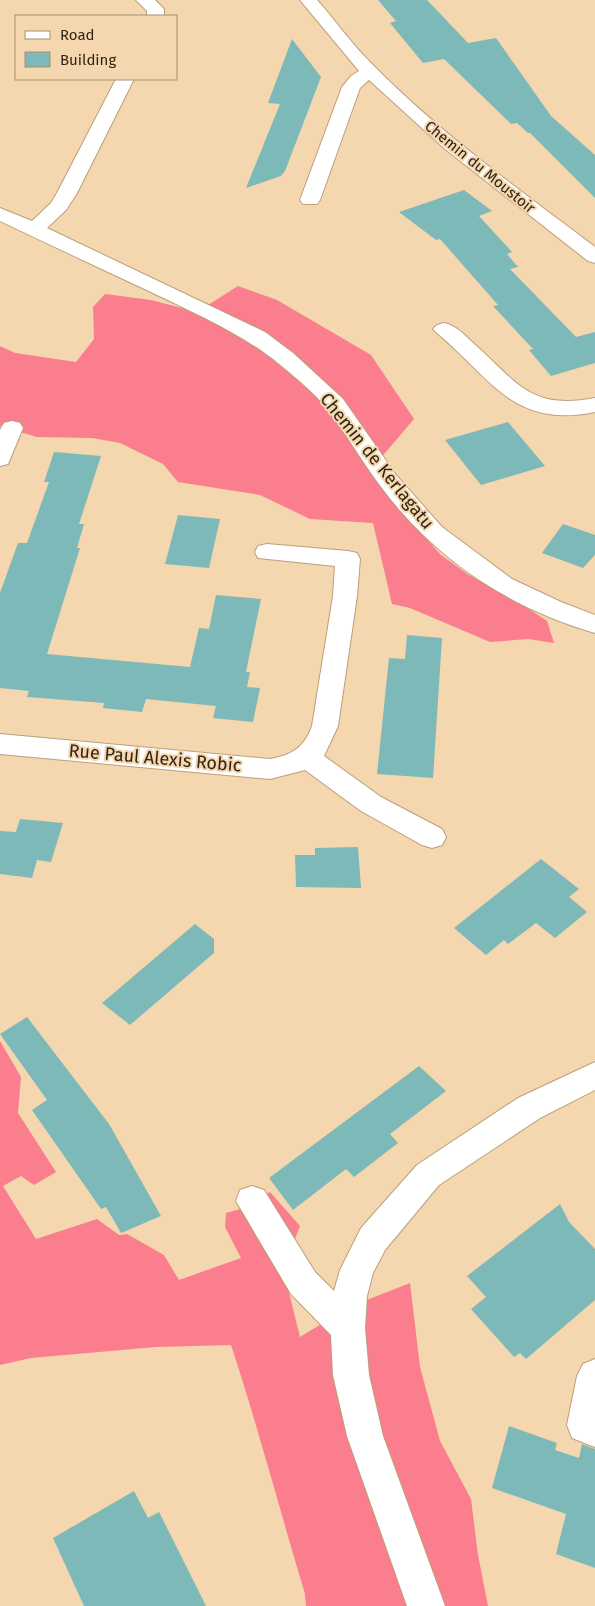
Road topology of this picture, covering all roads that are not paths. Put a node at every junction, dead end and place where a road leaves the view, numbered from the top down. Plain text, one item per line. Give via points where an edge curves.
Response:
1 (144, 0) edge
2 (308, 0) edge
3 (155, 15) edge
4 (370, 72) junction
5 (124, 80) edge
6 (310, 200) dead end
7 (0, 214) edge
8 (33, 231) junction
9 (595, 256) edge
10 (444, 329) dead end
11 (595, 405) edge
12 (12, 428) dead end
13 (0, 459) edge
14 (267, 552) dead end
15 (595, 624) edge
16 (0, 744) edge
17 (307, 758) junction
18 (432, 837) dead end
19 (595, 1075) edge
20 (252, 1201) dead end
21 (348, 1328) junction
22 (595, 1376) edge
23 (595, 1429) edge
24 (426, 1606) edge

1 - 3 street via 156,9
2 - 4 street, Chemin du Moustoir
4 - 6 street via 351,87
4 - 9 street, Chemin du Moustoir via 491,178
5 - 8 street via 63,200
7 - 8 street, Chemin de Kerlagatu
8 - 15 street, Chemin de Kerlagatu via 257,337 321,390 351,426 388,480 434,533 454,550 503,585
10 - 11 street via 507,389 522,398 550,406 573,408
12 - 13 street
14 - 17 street via 348,559 325,726 320,744
16 - 17 street, Rue Paul Alexis Robic via 270,769
17 - 18 street via 371,804
19 - 21 street via 529,1108 428,1175 373,1239 357,1270 350,1296
20 - 21 street via 303,1283
21 - 24 street via 351,1375 365,1436
22 - 23 street via 585,1426

